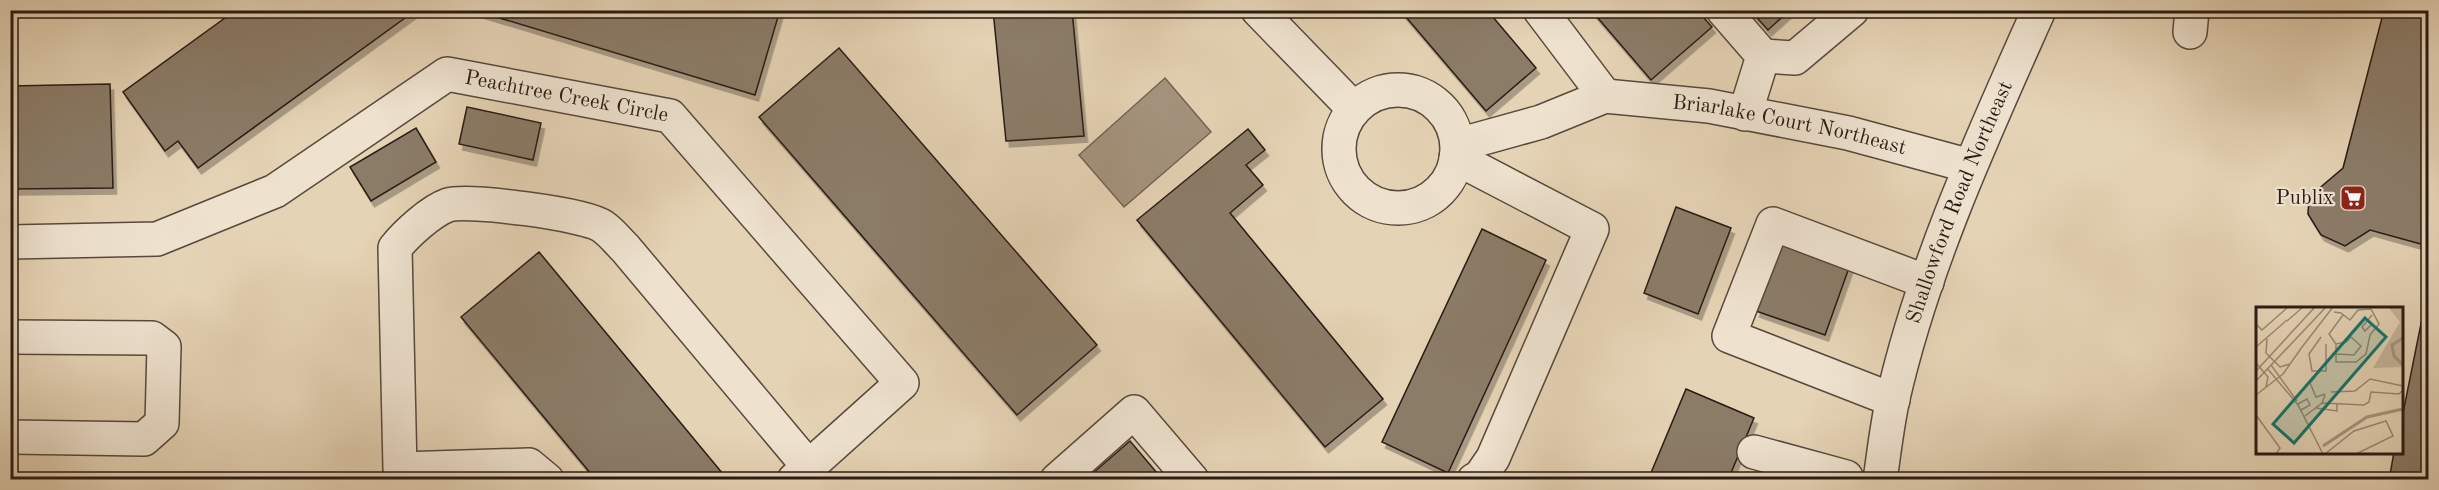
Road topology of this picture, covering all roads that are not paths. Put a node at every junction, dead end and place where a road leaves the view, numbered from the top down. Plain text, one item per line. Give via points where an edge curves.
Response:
1 (1258, 10) edge
2 (1540, 10) edge
3 (1723, 10) edge
4 (1852, 10) edge
5 (2039, 10) edge
6 (1763, 56) junction
7 (1605, 96) junction
8 (1354, 109) junction
9 (1744, 114) junction
10 (1457, 152) junction
11 (1970, 166) junction
12 (10, 242) edge
13 (1927, 282) junction
14 (10, 337) edge
15 (1893, 400) junction
16 (10, 437) edge
17 (1754, 452) dead end
18 (801, 473) edge
19 (1846, 478) edge
20 (547, 480) edge
21 (1056, 480) edge
22 (1192, 480) edge
23 (1474, 480) edge
24 (1880, 480) edge

1 - 8 street
2 - 7 street
3 - 6 street
4 - 6 street via 1795,58
5 - 11 street, Shallowford Road Northeast
6 - 9 street
7 - 9 street, Briarlake Court Northeast via 1709,106
7 - 10 street, Briarlake Court Northeast
8 - 10 street via 1370,96 1389,90 1409,90 1443,110 1453,127
8 - 10 street via 1343,126 1338,145 1341,165 1349,184 1381,207 1400,209 1436,196 1448,182
9 - 11 street, Briarlake Court Northeast via 1848,134
10 - 23 street via 1592,229 1493,458
11 - 13 street, Shallowford Road Northeast
12 - 18 street, Peachtree Creek Circle via 157,239 275,191 447,74 670,116 902,382
13 - 15 street, Shallowford Road Northeast
13 - 15 street via 1773,224 1729,336
14 - 16 street via 152,338 164,347 162,423 144,439
15 - 19 street, Shallowford Road Northeast
15 - 24 street, Shallowford Road Northeast
17 - 19 street
18 - 20 street via 625,248 602,225 579,217 478,204 448,205 408,230 395,248 400,469 530,465
21 - 22 street via 1134,412

